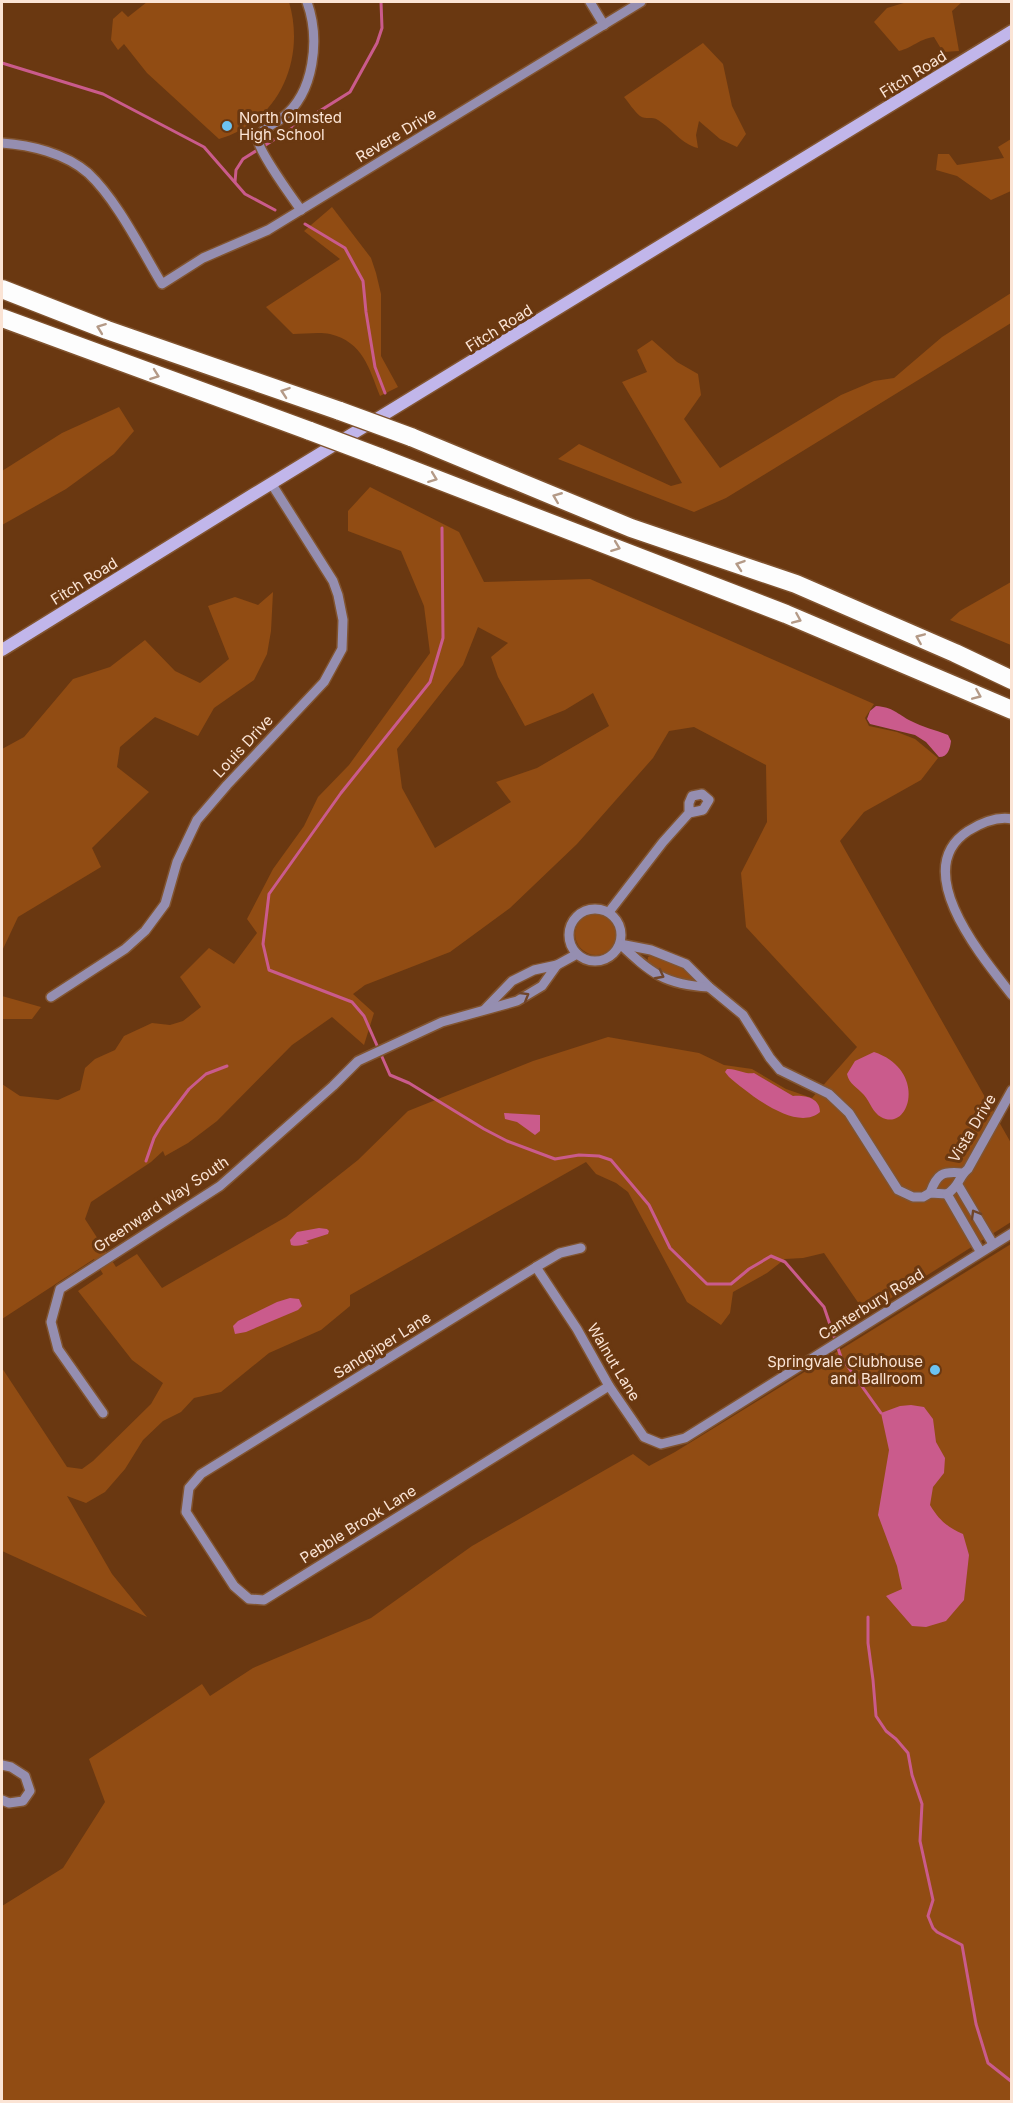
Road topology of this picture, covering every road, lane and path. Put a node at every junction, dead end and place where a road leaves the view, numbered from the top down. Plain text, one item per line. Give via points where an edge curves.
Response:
1 (307, 2) edge
2 (590, 2) edge
3 (641, 2) edge
4 (604, 25) junction
5 (1011, 31) edge
6 (2, 143) edge
7 (301, 210) junction
8 (2, 289) edge
9 (2, 318) edge
10 (271, 483) junction
11 (2, 650) edge
12 (1011, 680) edge
13 (1011, 710) edge
14 (689, 813) dead end
15 (1011, 819) edge
16 (609, 912) junction
17 (620, 944) junction
18 (578, 954) junction
19 (557, 965) junction
20 (709, 987) junction
21 (1011, 995) edge
22 (51, 997) dead end
23 (483, 1011) junction
24 (1011, 1090) edge
25 (962, 1173) junction
26 (958, 1185) junction
27 (930, 1193) junction
28 (947, 1194) junction
29 (1011, 1233) edge
30 (993, 1244) junction
31 (581, 1248) dead end
32 (980, 1251) junction
33 (536, 1267) junction
34 (609, 1386) junction
35 (103, 1413) dead end
36 (685, 1438) joint
37 (201, 1474) joint
38 (2, 1765) edge
39 (2, 1800) edge

1 - 7 street via 313,27 313,57 300,99 258,138
2 - 4 street
3 - 4 street, Revere Drive
4 - 7 street, Revere Drive
5 - 10 street, Fitch Road
6 - 7 street, Revere Drive via 28,145 58,155 87,172 115,206 162,284 203,258 268,230
12 -> 8 highway, bridge via 796,584 631,528 411,437 106,330
9 -> 13 highway, bridge via 379,457 786,614
10 - 11 street, Fitch Road
10 - 22 street, Louis Drive via 333,581 343,620 342,649 324,682 197,820 177,862 165,904 145,931 125,949
14 - 16 street
15 - 21 street via 981,823 964,834 954,844 944,878 951,903 975,945
16 - 17 street via 620,926
16 - 18 street via 592,908 572,922 569,939
17 - 18 street via 601,960 585,959
17 - 20 street via 651,950 686,964
17 -> 20 street via 663,978 686,986
18 - 19 street, Greenward Way South
19 - 23 street, Greenward Way South via 512,981
23 -> 19 street, Greenward Way South via 517,1001 542,986
20 - 27 street via 743,1014 780,1070 829,1094 849,1113 898,1190 913,1197
23 - 35 street, Greenward Way South via 442,1022 358,1061 220,1186 60,1289 51,1322 57,1349
24 - 25 street, Vista Drive via 982,1146
25 - 26 street, Vista Drive
25 - 27 street via 942,1174
26 - 28 street
30 -> 26 street, Vista Drive
27 - 28 street
28 - 32 street
29 - 30 street, Canterbury Road
30 - 32 street, Canterbury Road
31 - 33 street, Sandpiper Lane via 560,1253
32 - 36 street, Canterbury Road
33 - 34 street, Walnut Lane
33 - 37 street, Sandpiper Lane
34 - 36 street, Walnut Lane via 644,1437 661,1444
34 - 37 street, Pebble Brook Lane via 264,1600 249,1599 234,1586 186,1512 189,1488
38 - 39 street via 25,1776 30,1791 23,1801

